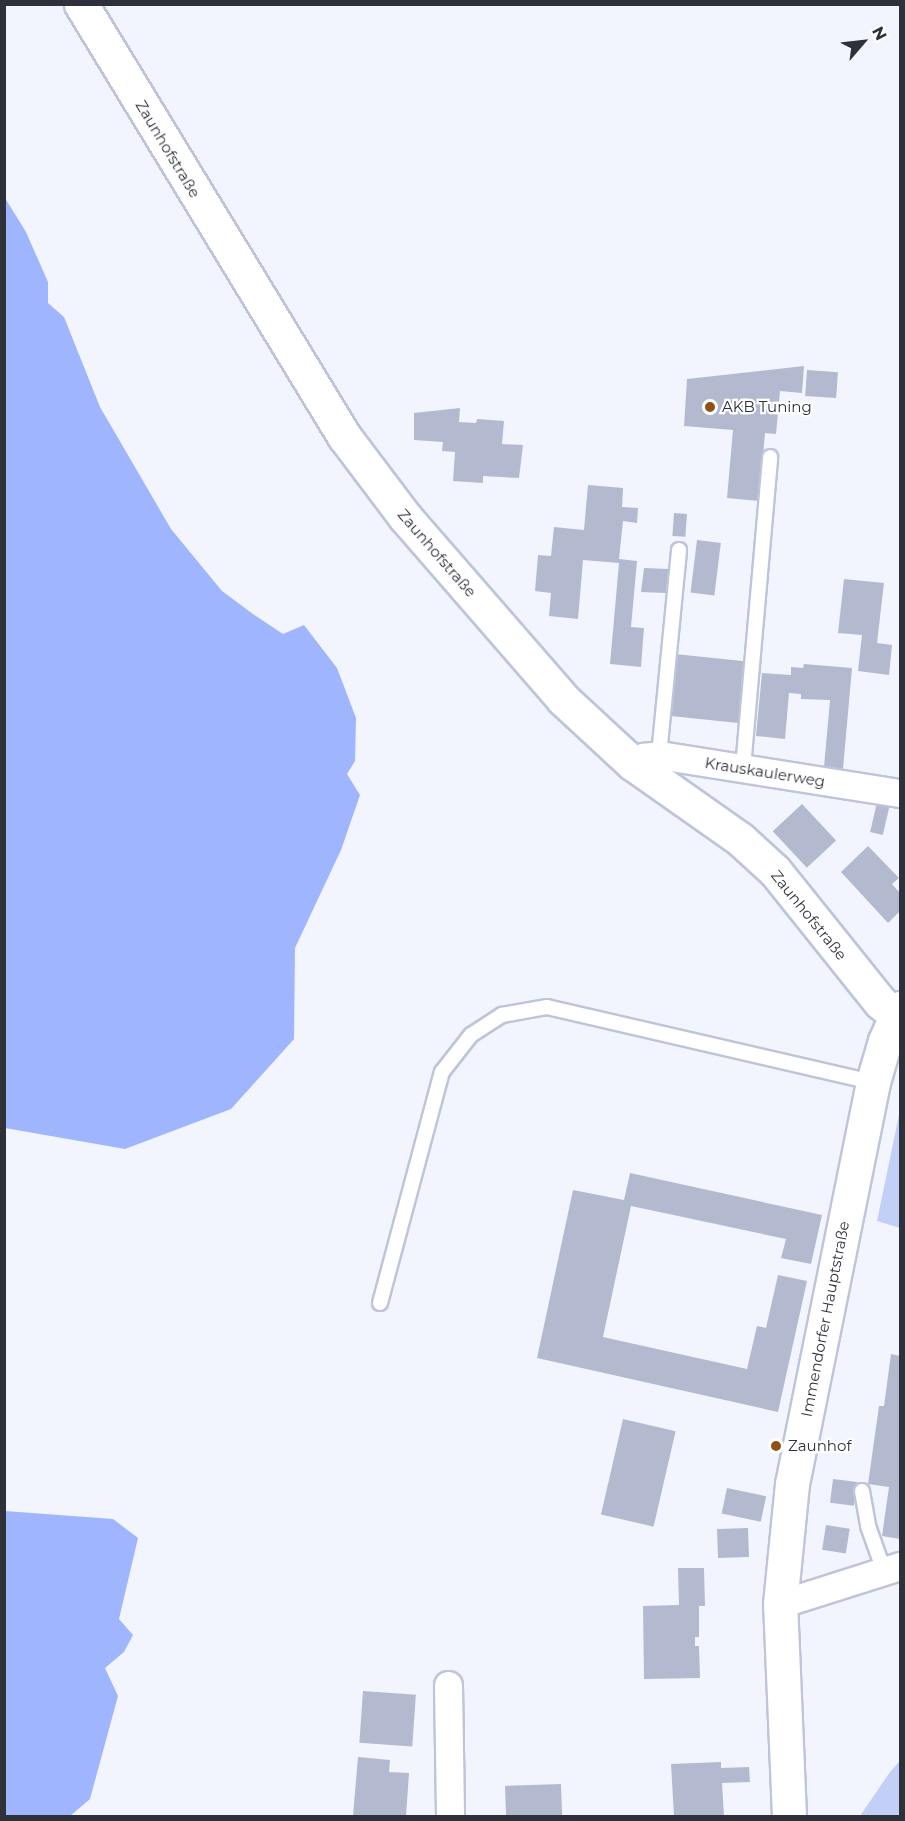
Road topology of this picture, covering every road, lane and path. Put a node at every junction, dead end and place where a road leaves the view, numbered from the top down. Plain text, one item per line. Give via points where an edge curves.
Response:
1 (81, 4) edge
2 (770, 458) dead end
3 (679, 550) dead end
4 (645, 759) junction
5 (744, 768) junction
6 (900, 793) edge
7 (898, 1012) edge
8 (873, 1082) junction
9 (380, 1303) dead end
10 (862, 1491) dead end
11 (892, 1568) edge
12 (780, 1604) junction
13 (448, 1685) dead end
14 (450, 1816) edge
15 (789, 1816) edge

1 - 4 street, Zaunhofstraße via 344,436 405,517 563,699
2 - 5 lane
3 - 4 lane
4 - 5 street, Krauskaulerweg
4 - 7 street, Zaunhofstraße via 775,872 880,1002
5 - 6 street, Krauskaulerweg
7 - 8 street, Immendorfer Hauptstraße
8 - 9 lane via 547,1007 502,1014 471,1035 442,1072
8 - 12 street, Immendorfer Hauptstraße via 792,1484
10 - 11 lane via 868,1526
11 - 12 street
12 - 15 street, Immendorfer Hauptstraße
13 - 14 street

